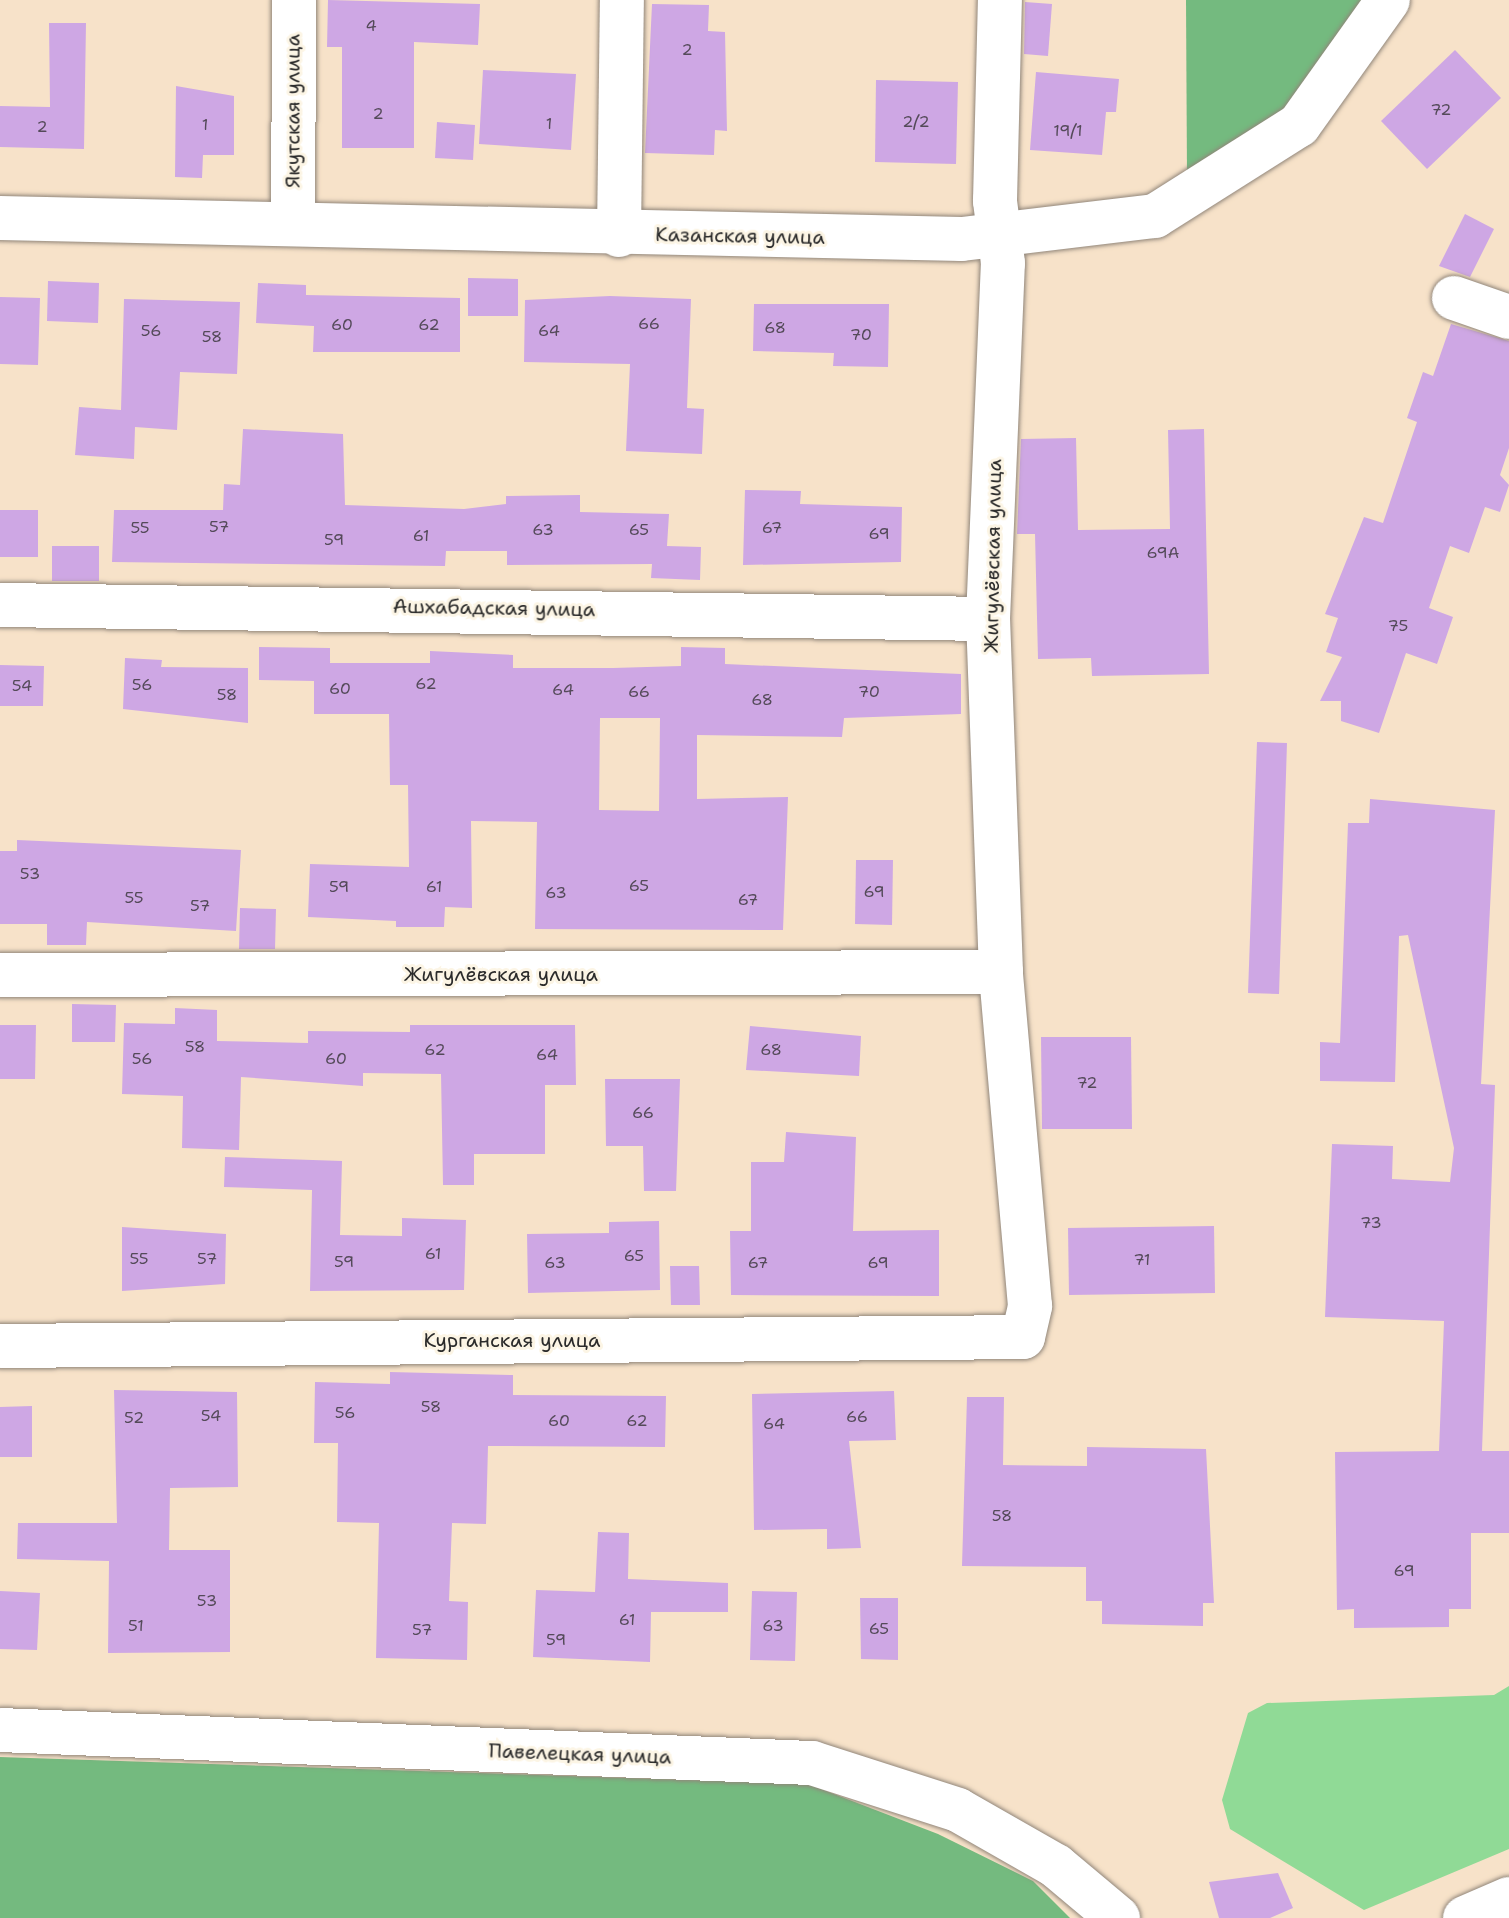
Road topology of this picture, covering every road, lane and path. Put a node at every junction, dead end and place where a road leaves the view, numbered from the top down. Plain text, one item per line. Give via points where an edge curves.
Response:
1 (294, 0) edge
2 (622, 0) edge
3 (1000, 0) edge
4 (1388, 0) edge
5 (0, 218) edge
6 (293, 221) junction
7 (619, 235) junction
8 (998, 236) junction
9 (1454, 298) dead end
10 (1509, 317) edge
11 (0, 605) edge
12 (988, 619) junction
13 (1001, 972) junction
14 (0, 975) edge
15 (1023, 1337) joint
16 (0, 1346) edge
17 (0, 1730) edge
18 (1509, 1899) edge
19 (1118, 1918) edge
20 (1465, 1918) edge

1 - 6 street, Якутская улица
2 - 7 street
3 - 8 street, Жигулёвская улица
4 - 8 street, Казанская улица via 1299,125 1155,216
5 - 6 street, Казанская улица
6 - 7 street, Казанская улица
7 - 8 street, Казанская улица
8 - 12 street, Жигулёвская улица
9 - 10 street
11 - 12 street, Ашхабадская улица
12 - 13 street, Жигулёвская улица
13 - 14 street, Жигулёвская улица
13 - 15 street, Жигулёвская улица via 1030,1306
15 - 16 street, Курганская улица
17 - 19 street, Павелецкая улица via 812,1763 958,1810 1056,1866
18 - 20 street

